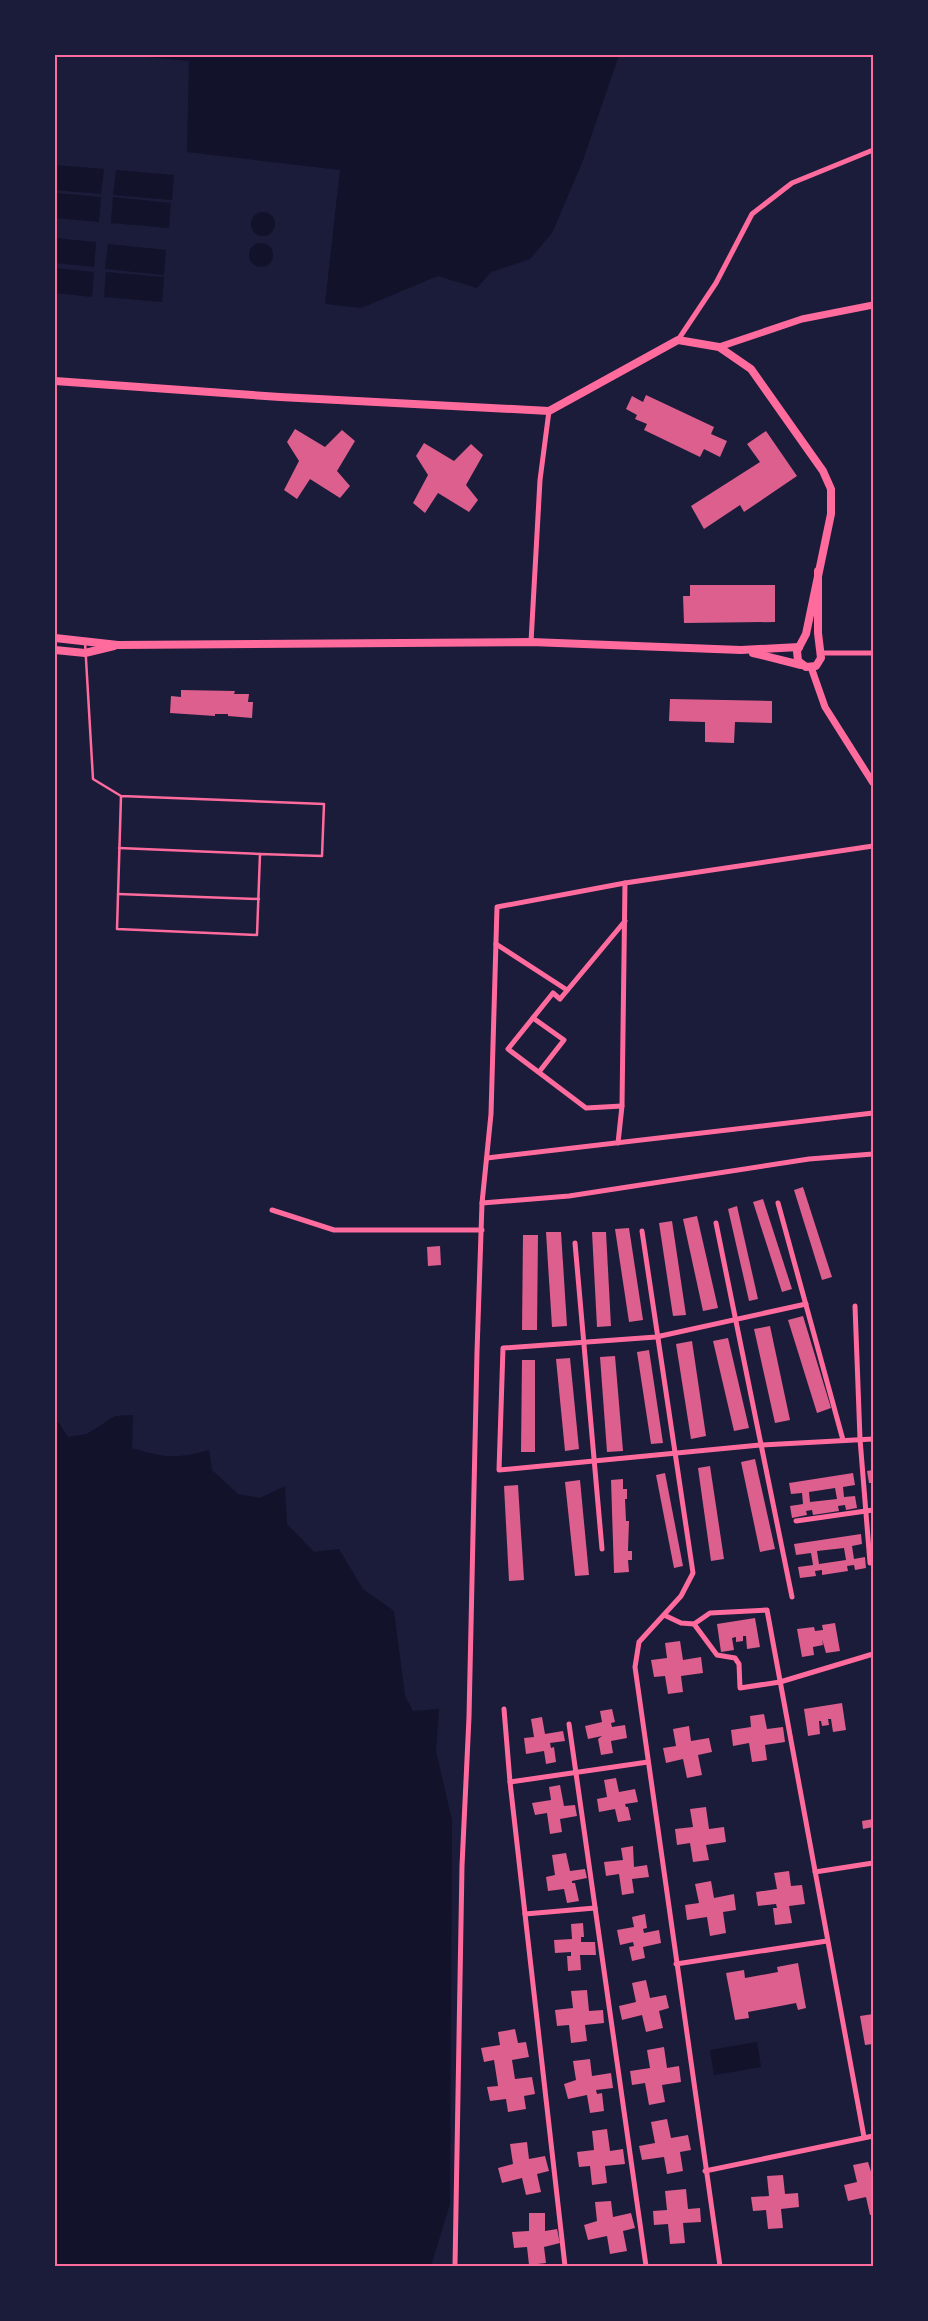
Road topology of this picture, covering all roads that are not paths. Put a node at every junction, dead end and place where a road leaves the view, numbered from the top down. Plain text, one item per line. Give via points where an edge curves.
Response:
1 (873, 150) edge
2 (873, 305) edge
3 (678, 340) junction
4 (719, 347) junction
5 (55, 381) edge
6 (549, 411) junction
7 (818, 571) junction
8 (55, 638) edge
9 (86, 641) junction
10 (531, 642) junction
11 (118, 645) junction
12 (801, 645) junction
13 (55, 650) edge
14 (741, 650) junction
15 (821, 651) junction
16 (85, 653) junction
17 (873, 653) edge
18 (801, 664) junction
19 (811, 667) junction
20 (873, 783) edge
21 (121, 796) junction
22 (873, 846) edge
23 (120, 848) junction
24 (260, 854) junction
25 (625, 883) junction
26 (118, 894) junction
27 (259, 899) junction
28 (624, 921) junction
29 (496, 944) junction
30 (567, 990) junction
31 (533, 1018) junction
32 (539, 1072) junction
33 (622, 1106) junction
34 (873, 1113) edge
35 (618, 1143) junction
36 (873, 1154) edge
37 (486, 1158) junction
38 (482, 1203) junction
39 (778, 1203) dead end
40 (272, 1210) dead end
41 (716, 1223) dead end
42 (482, 1230) junction
43 (642, 1231) dead end
44 (575, 1243) dead end
45 (806, 1304) junction
46 (854, 1306) dead end
47 (735, 1321) junction
48 (656, 1338) junction
49 (582, 1342) junction
50 (873, 1439) edge
51 (843, 1440) junction
52 (860, 1440) junction
53 (760, 1445) junction
54 (676, 1453) junction
55 (593, 1462) junction
56 (873, 1510) edge
57 (865, 1511) junction
58 (796, 1521) dead end
59 (602, 1549) dead end
60 (870, 1563) dead end
61 (792, 1597) dead end
62 (664, 1615) junction
63 (694, 1624) junction
64 (873, 1654) edge
65 (780, 1682) junction
66 (504, 1709) dead end
67 (569, 1724) dead end
68 (648, 1762) junction
69 (576, 1773) junction
70 (510, 1782) junction
71 (873, 1863) edge
72 (815, 1872) junction
73 (595, 1908) junction
74 (525, 1914) junction
75 (827, 1941) junction
76 (676, 1964) junction
77 (873, 2136) edge
78 (864, 2137) junction
79 (706, 2171) junction
80 (455, 2266) edge
81 (565, 2266) edge
82 (646, 2266) edge
83 (720, 2266) edge

1 - 3 street via 792,182 752,214 716,283
2 - 4 street via 802,319
3 - 4 main road
3 - 6 main road
4 - 7 main road via 751,369 823,471 830,489 831,514
5 - 6 main road via 290,398
6 - 10 street via 540,480
7 - 12 main road
7 - 15 main road
8 - 9 main road
9 - 11 main road
9 - 16 lane
10 - 11 main road
10 - 14 main road
11 - 16 main road
12 - 14 main road
12 - 15 main road via 812,642
12 - 18 main road via 796,656
13 - 16 main road
14 - 18 main road
15 - 17 street
15 - 19 main road via 819,662
16 - 21 lane via 93,779
18 - 19 main road
19 - 20 street via 825,707
21 - 23 lane
21 - 24 lane via 324,804 322,856
22 - 25 street
23 - 24 lane
23 - 26 lane
24 - 27 lane
25 - 28 street
25 - 29 street via 497,907
26 - 27 lane
26 - 27 lane via 117,929 258,935
28 - 30 street
28 - 33 street
29 - 30 street
29 - 37 street via 491,1114
30 - 31 street via 560,999 553,993
31 - 32 street via 508,1049
31 - 32 street via 564,1040
32 - 33 street via 586,1108
33 - 35 street
34 - 35 street
35 - 37 street
36 - 38 street via 809,1159 569,1196
37 - 38 street
38 - 42 street
39 - 45 street
40 - 42 street via 334,1230
41 - 47 street
42 - 80 street via 462,1866
43 - 48 street
44 - 49 street
45 - 47 street
45 - 51 street
46 - 52 street
47 - 48 street
47 - 53 street
48 - 49 street
48 - 54 street
49 - 55 street
49 - 55 street via 503,1348 499,1470
50 - 52 street
51 - 52 street
51 - 53 street
52 - 57 street
53 - 54 street
53 - 61 street
54 - 55 street
54 - 62 street via 693,1573 681,1596
55 - 59 street
56 - 57 street
57 - 58 street
57 - 60 street
62 - 63 street via 681,1623
62 - 68 street via 639,1642 635,1667
63 - 65 street via 717,1655 735,1658 739,1664 740,1688
63 - 65 street via 710,1613 767,1610
64 - 65 street
65 - 72 street
66 - 70 street
67 - 69 street
68 - 69 street
68 - 76 street
69 - 70 street
69 - 73 street
70 - 74 street
71 - 72 street
72 - 75 street
73 - 74 street
73 - 82 street
74 - 81 street
75 - 76 street
75 - 78 street
76 - 79 street
77 - 78 street
78 - 79 street
79 - 83 street

